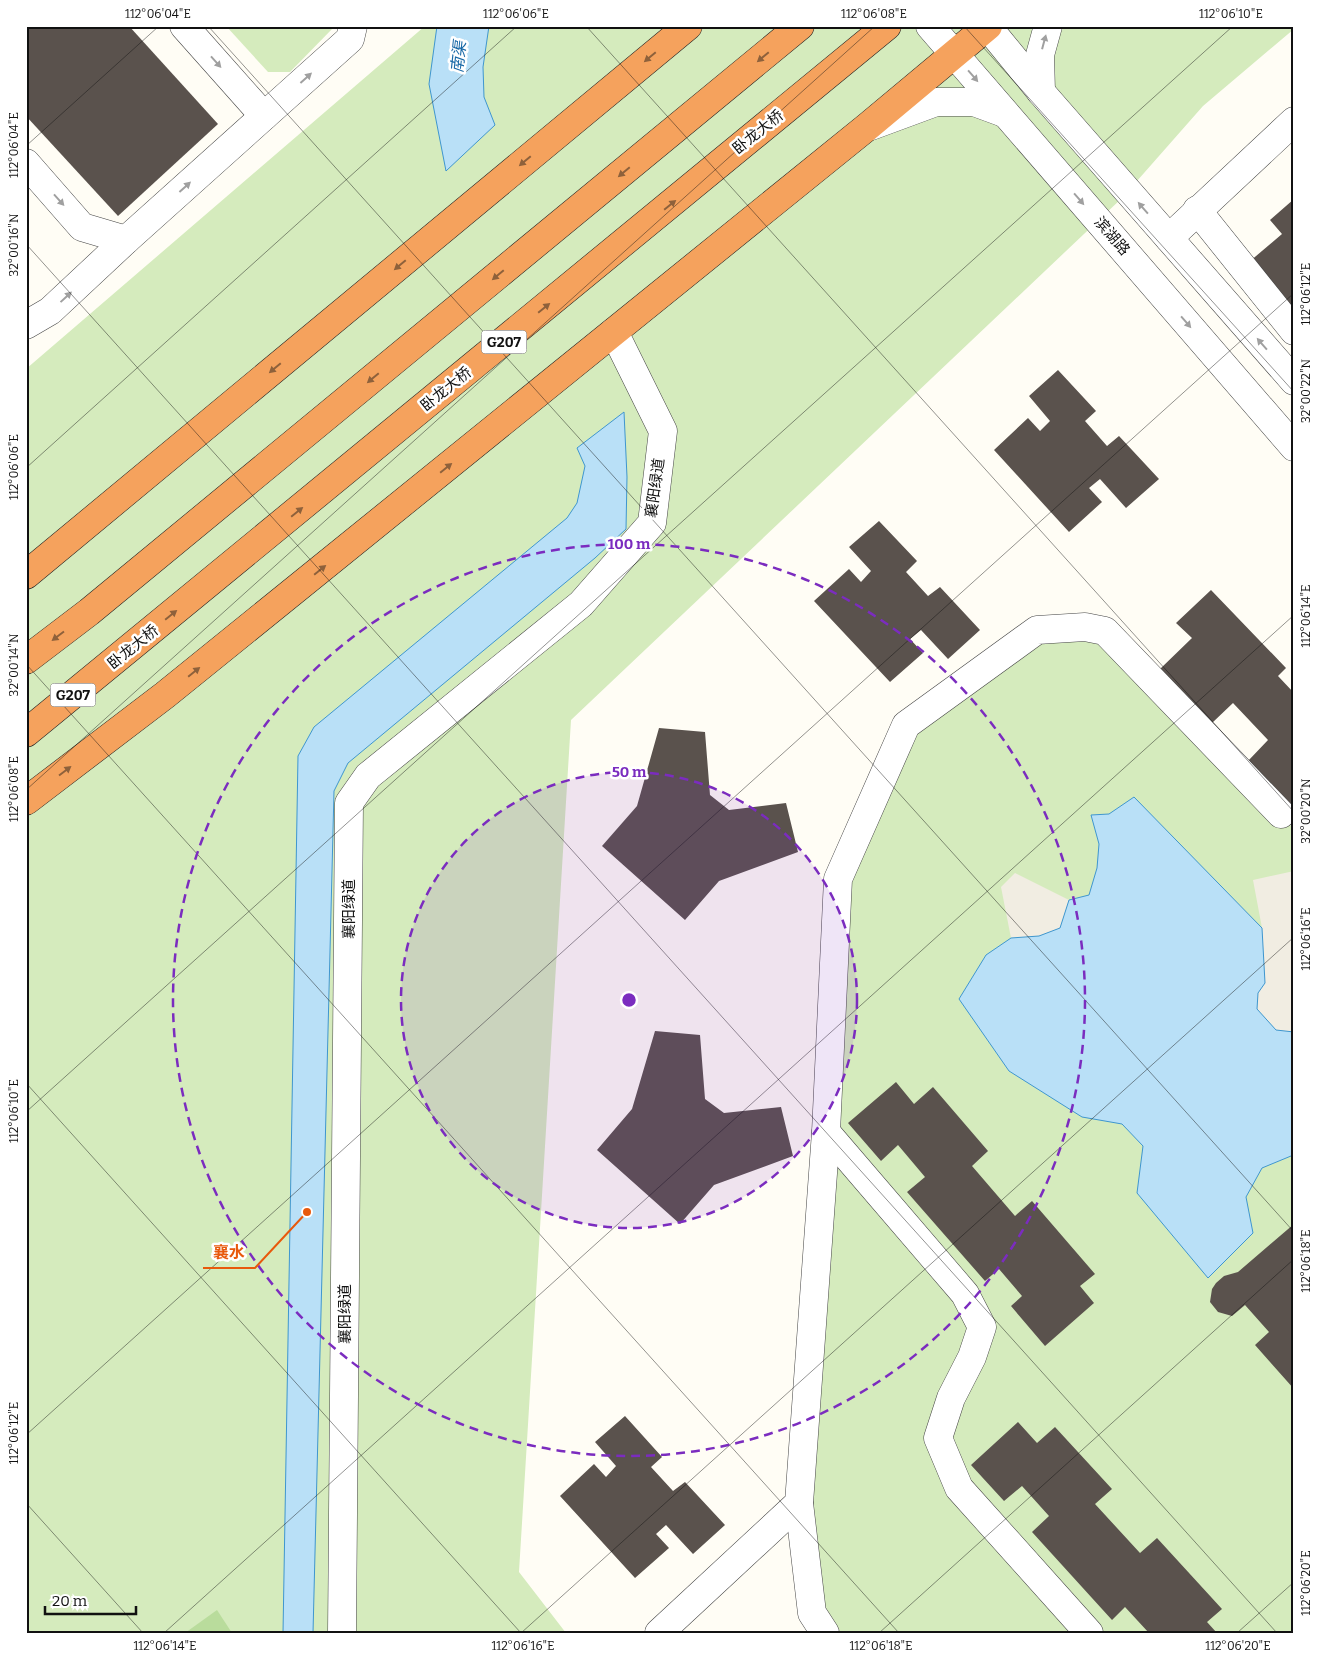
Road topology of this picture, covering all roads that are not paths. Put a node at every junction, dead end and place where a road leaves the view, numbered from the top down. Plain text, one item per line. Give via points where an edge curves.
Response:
1 (184, 26) edge
2 (352, 26) edge
3 (688, 26) edge
4 (800, 26) edge
5 (887, 26) edge
6 (930, 26) edge
7 (988, 26) edge
8 (1048, 26) edge
9 (954, 55) junction
10 (1041, 92) junction
11 (1005, 113) junction
12 (264, 116) junction
13 (1294, 121) edge
14 (867, 127) junction
15 (26, 163) edge
16 (1198, 210) junction
17 (1169, 238) junction
18 (126, 240) junction
19 (26, 325) edge
20 (614, 332) junction
21 (1294, 332) edge
22 (1294, 381) edge
23 (1294, 447) edge
24 (26, 575) edge
25 (26, 660) edge
26 (26, 733) edge
27 (26, 801) edge
28 (1281, 814) dead end
29 (826, 1132) junction
30 (799, 1503) junction
31 (342, 1633) edge
32 (659, 1633) edge
33 (825, 1633) edge
34 (1089, 1633) edge

1 -> 12 street
12 -> 2 street via 350,39
3 -> 24 highway
4 -> 25 highway via 89,612
26 -> 5 highway, 卧龙大桥 / G207
6 - 9 street, 滨湖路
7 - 9 highway
7 - 10 street
10 -> 8 street via 1040,55
9 -> 11 street, 滨湖路
9 - 14 highway
17 -> 10 street
11 - 14 street via 974,102 936,102
11 -> 23 street, 滨湖路
18 -> 12 street
13 - 16 street
14 - 20 highway
15 -> 18 street via 82,226
16 - 17 street
16 - 21 street
22 -> 17 street
19 -> 18 street via 50,311
27 -> 20 highway via 166,695
20 - 31 street, 襄阳绿道 via 663,431 652,523 581,604 368,776 349,802
28 - 29 street via 1106,631 1084,627 1037,630 906,725 838,879
29 - 30 street
29 - 34 street via 965,1294 982,1327 972,1357 951,1398 938,1438 959,1488
30 - 32 street
30 - 33 street via 812,1613

